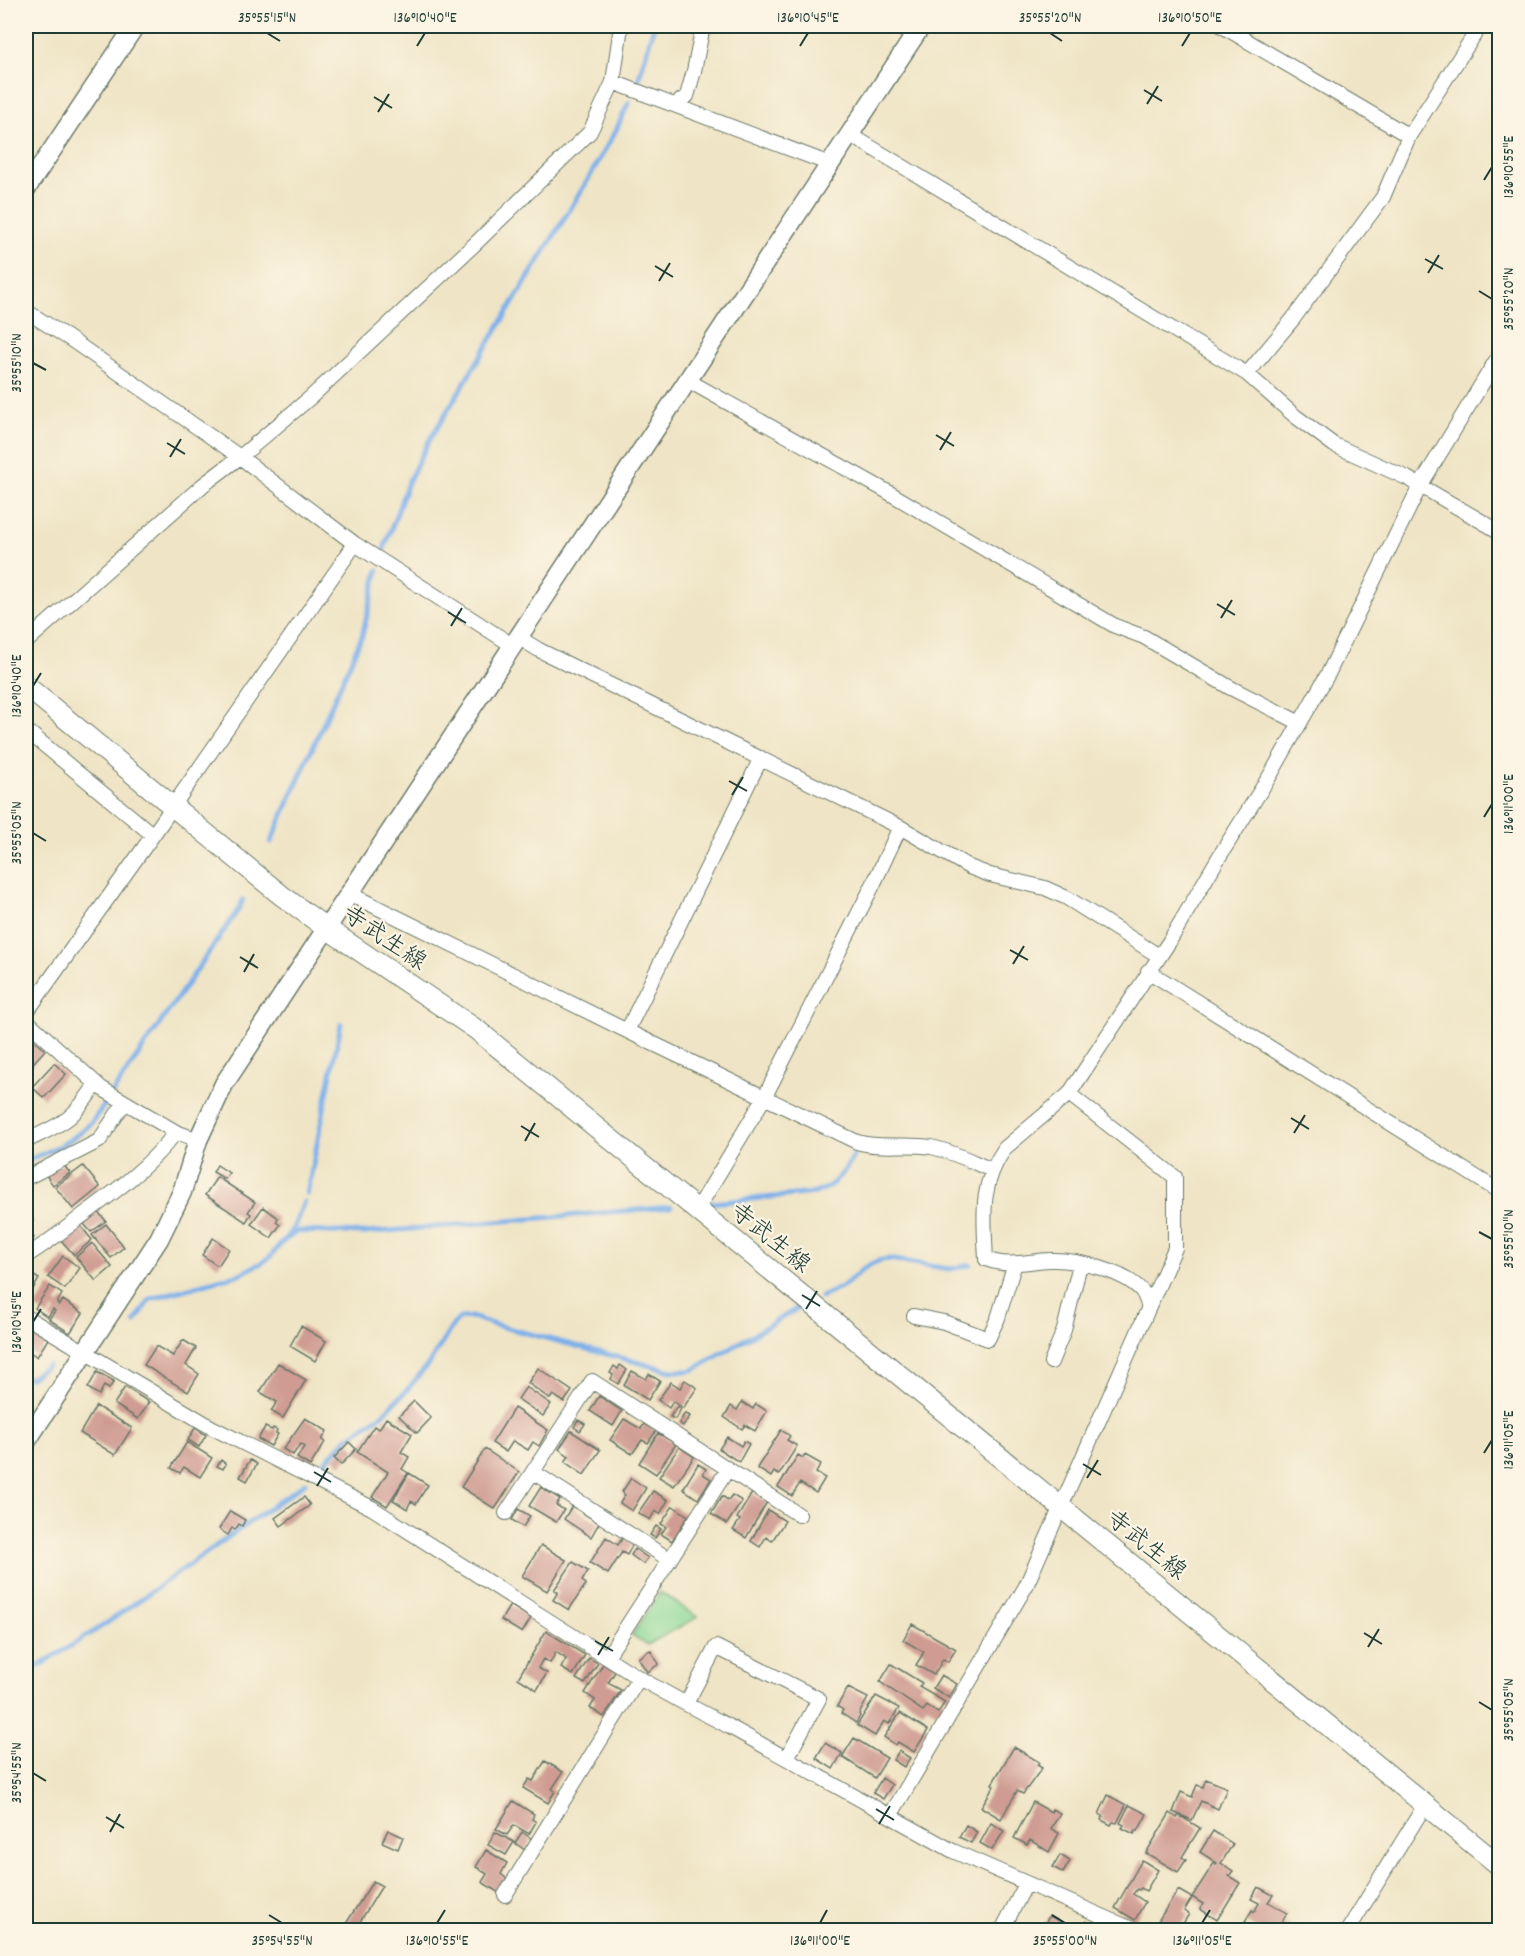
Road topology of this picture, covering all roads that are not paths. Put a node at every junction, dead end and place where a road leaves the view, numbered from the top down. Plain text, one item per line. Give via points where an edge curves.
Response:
1 (135, 26) edge
2 (621, 26) edge
3 (703, 26) edge
4 (896, 26) edge
5 (1222, 26) edge
6 (1480, 26) edge
7 (918, 31) edge
8 (613, 82) junction
9 (675, 105) junction
10 (849, 134) junction
11 (1409, 136) junction
12 (830, 164) junction
13 (26, 189) edge
14 (26, 311) edge
15 (1500, 354) edge
16 (1247, 374) junction
17 (687, 380) junction
18 (240, 457) junction
19 (1420, 486) junction
20 (1500, 532) edge
21 (355, 544) junction
22 (515, 641) junction
23 (26, 642) edge
24 (26, 686) edge
25 (1300, 723) junction
26 (26, 730) edge
27 (761, 758) junction
28 (172, 807) junction
29 (900, 827) junction
30 (153, 835) junction
31 (348, 893) junction
32 (326, 928) junction
33 (1159, 956) junction
34 (1148, 971) junction
35 (26, 1013) edge
36 (26, 1020) edge
37 (627, 1031) junction
38 (99, 1086) junction
39 (1069, 1094) junction
40 (764, 1098) junction
41 (123, 1101) junction
42 (176, 1132) junction
43 (26, 1140) edge
44 (198, 1140) junction
45 (992, 1170) junction
46 (26, 1178) edge
47 (1500, 1192) edge
48 (697, 1210) junction
49 (26, 1256) edge
50 (1015, 1263) junction
51 (1080, 1264) junction
52 (1149, 1308) junction
53 (914, 1316) dead end
54 (26, 1317) edge
55 (84, 1353) junction
56 (1051, 1362) dead end
57 (26, 1442) edge
58 (728, 1469) junction
59 (533, 1472) junction
60 (1061, 1507) junction
61 (506, 1513) dead end
62 (799, 1515) dead end
63 (670, 1560) junction
64 (608, 1657) junction
65 (639, 1678) junction
66 (686, 1704) junction
67 (787, 1758) junction
68 (1425, 1805) junction
69 (890, 1816) junction
70 (1500, 1866) edge
71 (1026, 1884) junction
72 (505, 1895) dead end
73 (1002, 1930) edge
74 (1134, 1930) edge
75 (1348, 1930) edge

1 - 13 street
2 - 8 street
3 - 9 street via 687,96
4 - 7 street
5 - 11 street
6 - 11 street
7 - 10 street
8 - 9 street
8 - 18 street via 590,132 459,260
9 - 12 street
10 - 12 street
10 - 16 street
11 - 16 street via 1383,197
12 - 17 street
14 - 18 street
15 - 19 street
16 - 19 street via 1334,445
17 - 22 street
17 - 25 street via 888,492 1115,626 1144,637 1228,687
18 - 21 street
18 - 23 street via 203,485
19 - 20 street
19 - 25 street
21 - 22 street
21 - 28 street
22 - 27 street
22 - 31 street
24 - 28 main road, 寺武生線
25 - 33 street
26 - 30 street
27 - 29 street
27 - 37 street
28 - 30 street
28 - 32 main road, 寺武生線
29 - 33 street via 974,869 1067,898
29 - 40 street
30 - 35 street
31 - 32 street
31 - 37 street
32 - 44 street via 224,1084
32 - 48 main road, 寺武生線 via 477,1030
33 - 34 street
34 - 39 street
34 - 47 street
36 - 38 street
37 - 40 street
38 - 41 street
38 - 43 street via 68,1120
39 - 45 street via 1016,1137
39 - 52 street via 1175,1178 1175,1248
40 - 45 street via 863,1144 934,1148
40 - 48 street
41 - 42 street
41 - 46 street via 99,1141
42 - 44 street
42 - 49 street via 153,1159 117,1189
44 - 55 street via 172,1215
45 - 50 street via 985,1200 986,1259 1000,1264
48 - 60 main road, 寺武生線
50 - 51 street via 1053,1260
50 - 53 street via 988,1339 944,1322
51 - 52 street via 1126,1277 1143,1292
51 - 56 street via 1064,1330
52 - 60 street
54 - 55 street
55 - 57 street
55 - 64 street via 211,1427 372,1508
58 - 59 street via 592,1381
58 - 62 street
58 - 63 street
59 - 61 street
59 - 63 street
60 - 68 main road, 寺武生線
60 - 69 street via 1026,1586
63 - 64 street
64 - 65 street
65 - 66 street
65 - 72 street
66 - 67 street
66 - 67 street via 716,1647 819,1699
67 - 69 street
68 - 70 main road, 寺武生線
68 - 75 street
69 - 71 street via 953,1851
71 - 73 street
71 - 74 street

